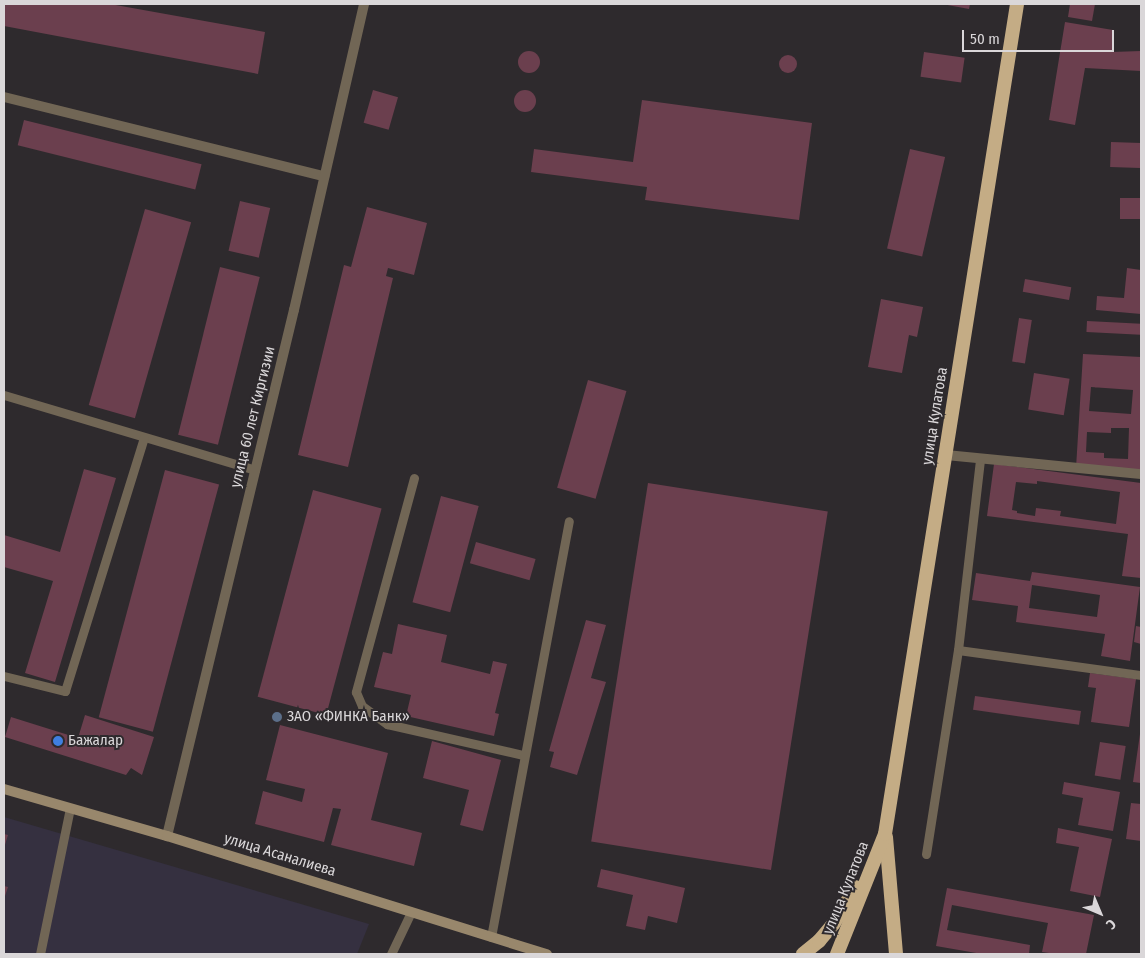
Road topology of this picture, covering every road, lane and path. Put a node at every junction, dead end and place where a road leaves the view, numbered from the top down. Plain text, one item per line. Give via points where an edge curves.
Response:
1 (364, 4) edge
2 (1017, 4) edge
3 (4, 96) edge
4 (324, 176) junction
5 (4, 395) edge
6 (144, 438) junction
7 (946, 456) junction
8 (980, 459) junction
9 (255, 470) junction
10 (1141, 474) edge
11 (414, 478) dead end
12 (569, 521) dead end
13 (958, 650) junction
14 (1141, 675) edge
15 (4, 676) edge
16 (524, 756) junction
17 (4, 789) edge
18 (70, 808) junction
19 (886, 834) junction
20 (167, 836) junction
21 (926, 854) dead end
22 (411, 912) junction
23 (491, 937) junction
24 (40, 954) edge
25 (391, 954) edge
26 (547, 954) edge
27 (803, 954) edge
28 (837, 954) edge
29 (896, 954) edge

1 - 4 street, улица 60 лет Киргизии
2 - 7 highway, улица Кулатова
3 - 4 street
4 - 9 street, улица 60 лет Киргизии
5 - 6 lane
6 - 9 lane
6 - 15 lane via 65,691
7 - 8 street
7 - 19 highway, улица Кулатова
8 - 10 street
8 - 13 lane
9 - 20 street, улица 60 лет Киргизии
11 - 16 lane via 356,692 362,706 387,724
12 - 16 lane
13 - 14 lane
13 - 21 lane
16 - 23 lane
17 - 18 main road, улица Асаналиева
18 - 20 main road, улица Асаналиева
18 - 24 lane
19 - 27 highway via 834,923
19 - 28 highway, улица Кулатова
19 - 29 highway, улица Кулатова
20 - 22 main road, улица Асаналиева
22 - 23 main road, улица Асаналиева
22 - 25 lane
23 - 26 main road, улица Асаналиева

